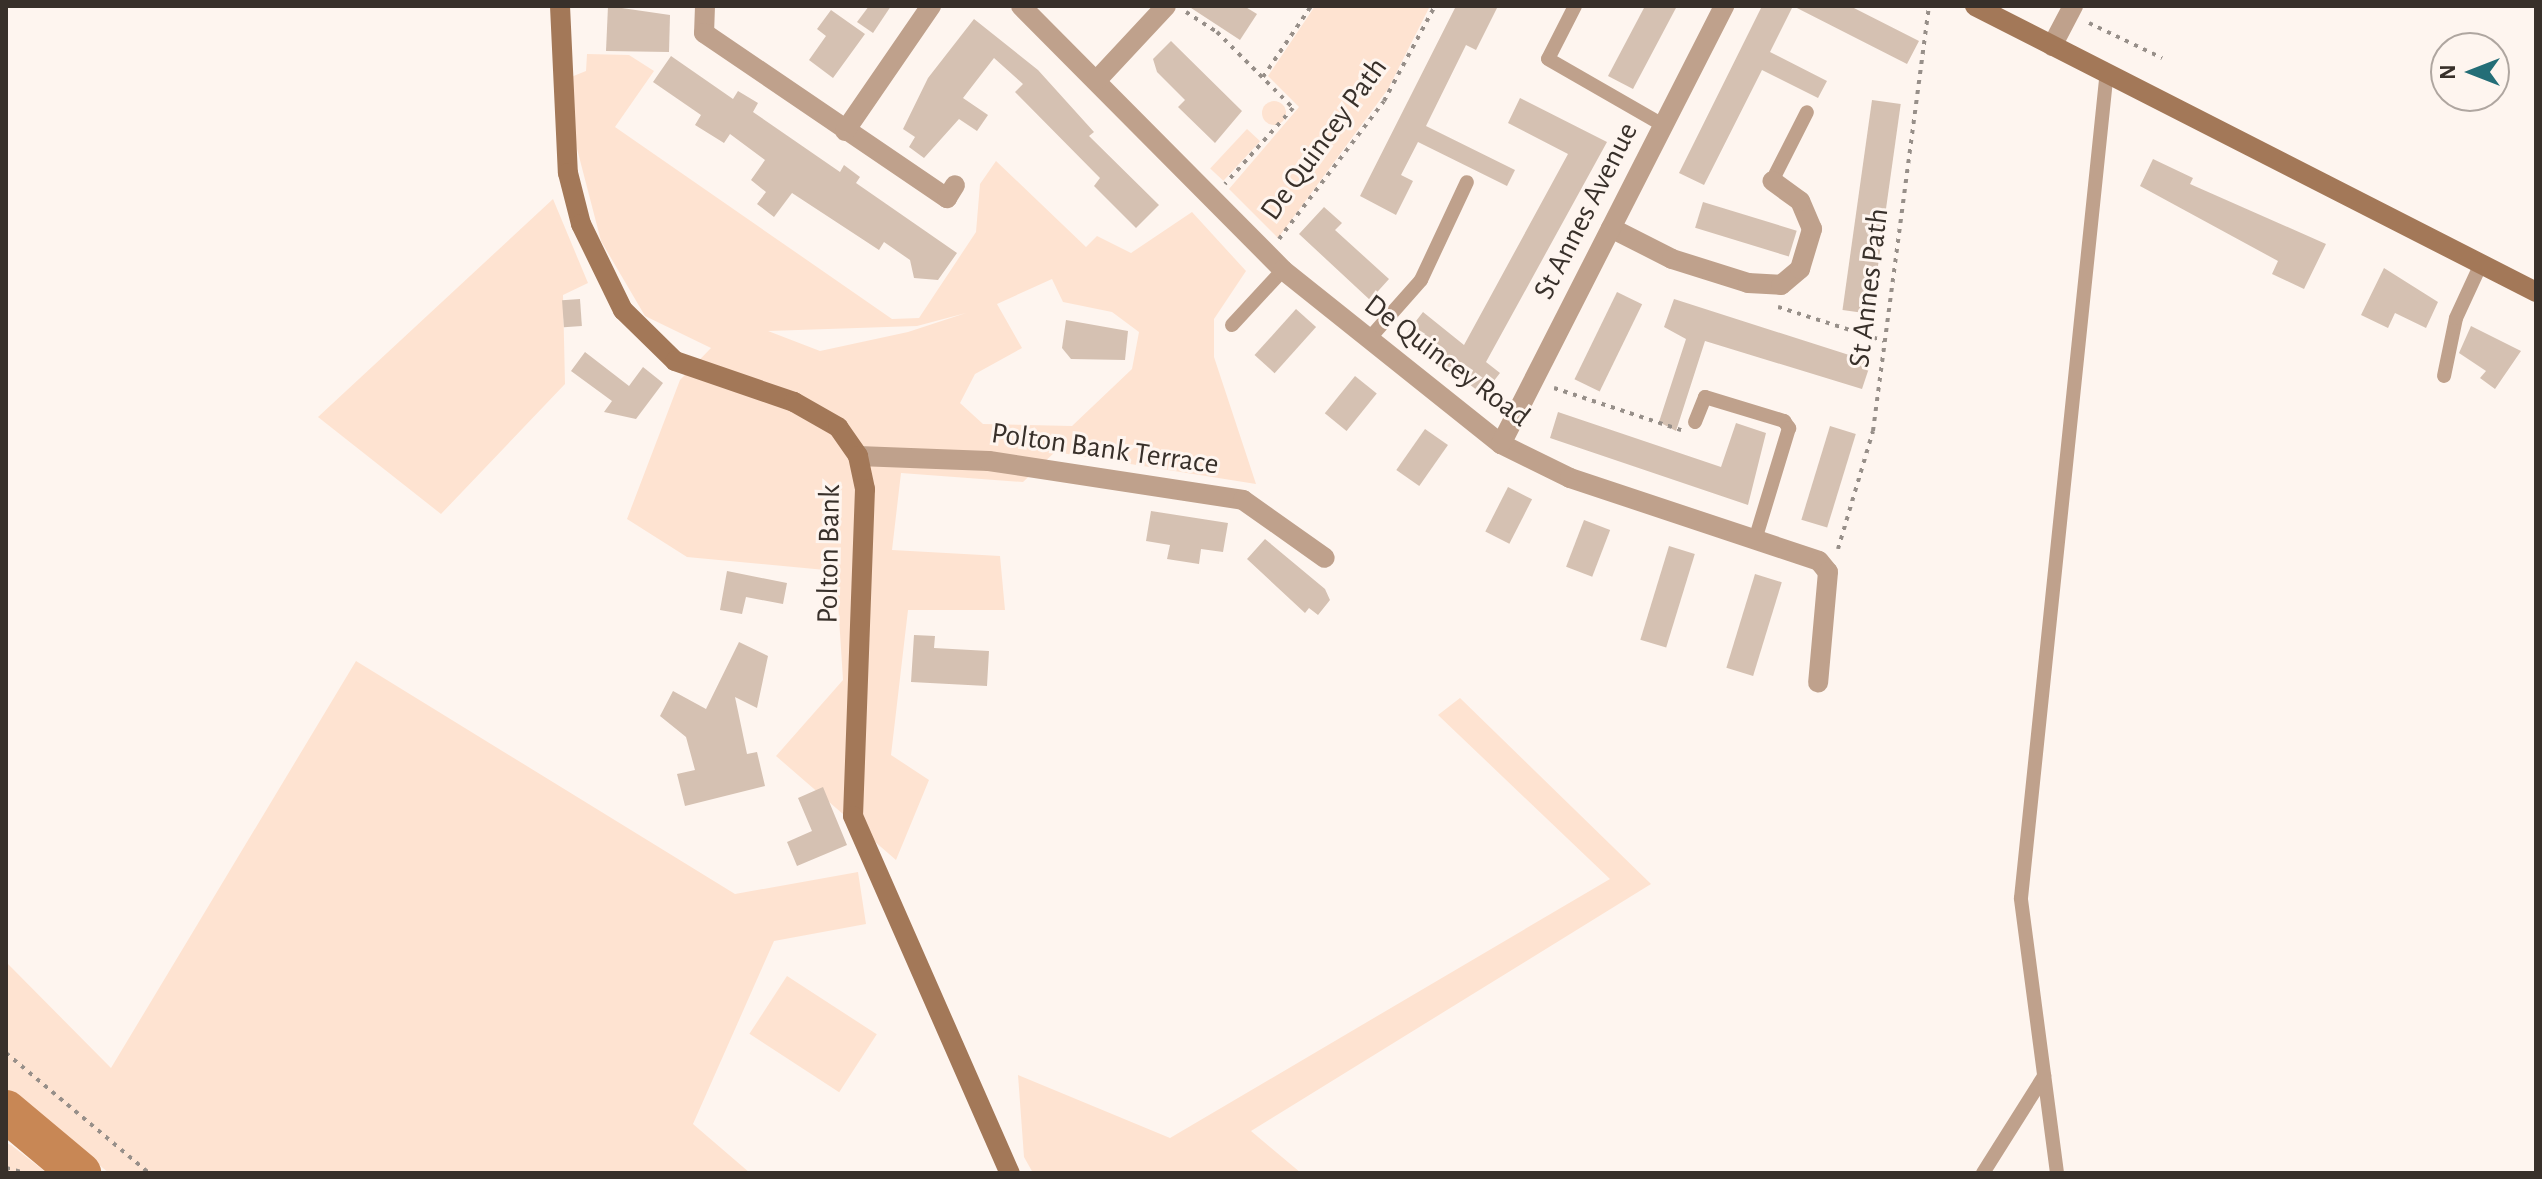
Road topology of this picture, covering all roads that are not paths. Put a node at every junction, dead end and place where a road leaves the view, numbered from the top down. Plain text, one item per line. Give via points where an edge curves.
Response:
1 (560, 6) edge
2 (705, 6) edge
3 (931, 6) edge
4 (1021, 6) edge
5 (1166, 6) edge
6 (1575, 6) edge
7 (1724, 6) edge
8 (1975, 6) edge
9 (2071, 10) edge
10 (2052, 46) junction
11 (2107, 70) junction
12 (1097, 80) junction
13 (1807, 112) dead end
14 (1663, 125) junction
15 (845, 131) junction
16 (1772, 181) joint
17 (1467, 182) dead end
18 (955, 185) dead end
19 (1611, 228) junction
20 (2481, 264) junction
21 (1283, 270) junction
22 (2536, 292) edge
23 (1232, 325) dead end
24 (1368, 340) junction
25 (2444, 376) dead end
26 (1695, 422) road end
27 (1501, 444) junction
28 (858, 456) junction
29 (1755, 540) junction
30 (1325, 558) dead end
31 (1818, 683) dead end
32 (2044, 1076) junction
33 (1010, 1173) edge
34 (1983, 1173) edge
35 (2057, 1173) edge

1 - 28 street, Polton Bank via 560,120 568,173 581,224 623,310 675,361 794,402 838,427
2 - 15 street via 704,33
3 - 15 street
4 - 12 street, De Quincey Road
5 - 12 street
6 - 14 lane via 1548,59
7 - 14 street, St Annes Avenue
8 - 10 street
9 - 10 street
10 - 11 street
11 - 20 street
11 - 32 lane via 2024,828 2021,898
12 - 21 street, De Quincey Road
13 - 16 lane
14 - 19 street, St Annes Avenue
15 - 18 street via 947,198
16 - 19 street via 1800,201 1812,229 1800,269 1768,287 1672,259
17 - 24 lane via 1421,280
19 - 27 street, St Annes Avenue
20 - 22 street
20 - 25 lane via 2456,318
21 - 23 lane
21 - 24 street, De Quincey Road
24 - 27 street, De Quincey Road
26 - 29 lane via 1705,397 1784,421 1789,428
27 - 29 street, De Quincey Road via 1570,478
28 - 30 street, Polton Bank Terrace via 989,461 1243,500
28 - 33 street, Polton Bank via 865,489 853,816
29 - 31 street, De Quincey Road via 1819,561 1828,572
32 - 34 lane
32 - 35 lane

